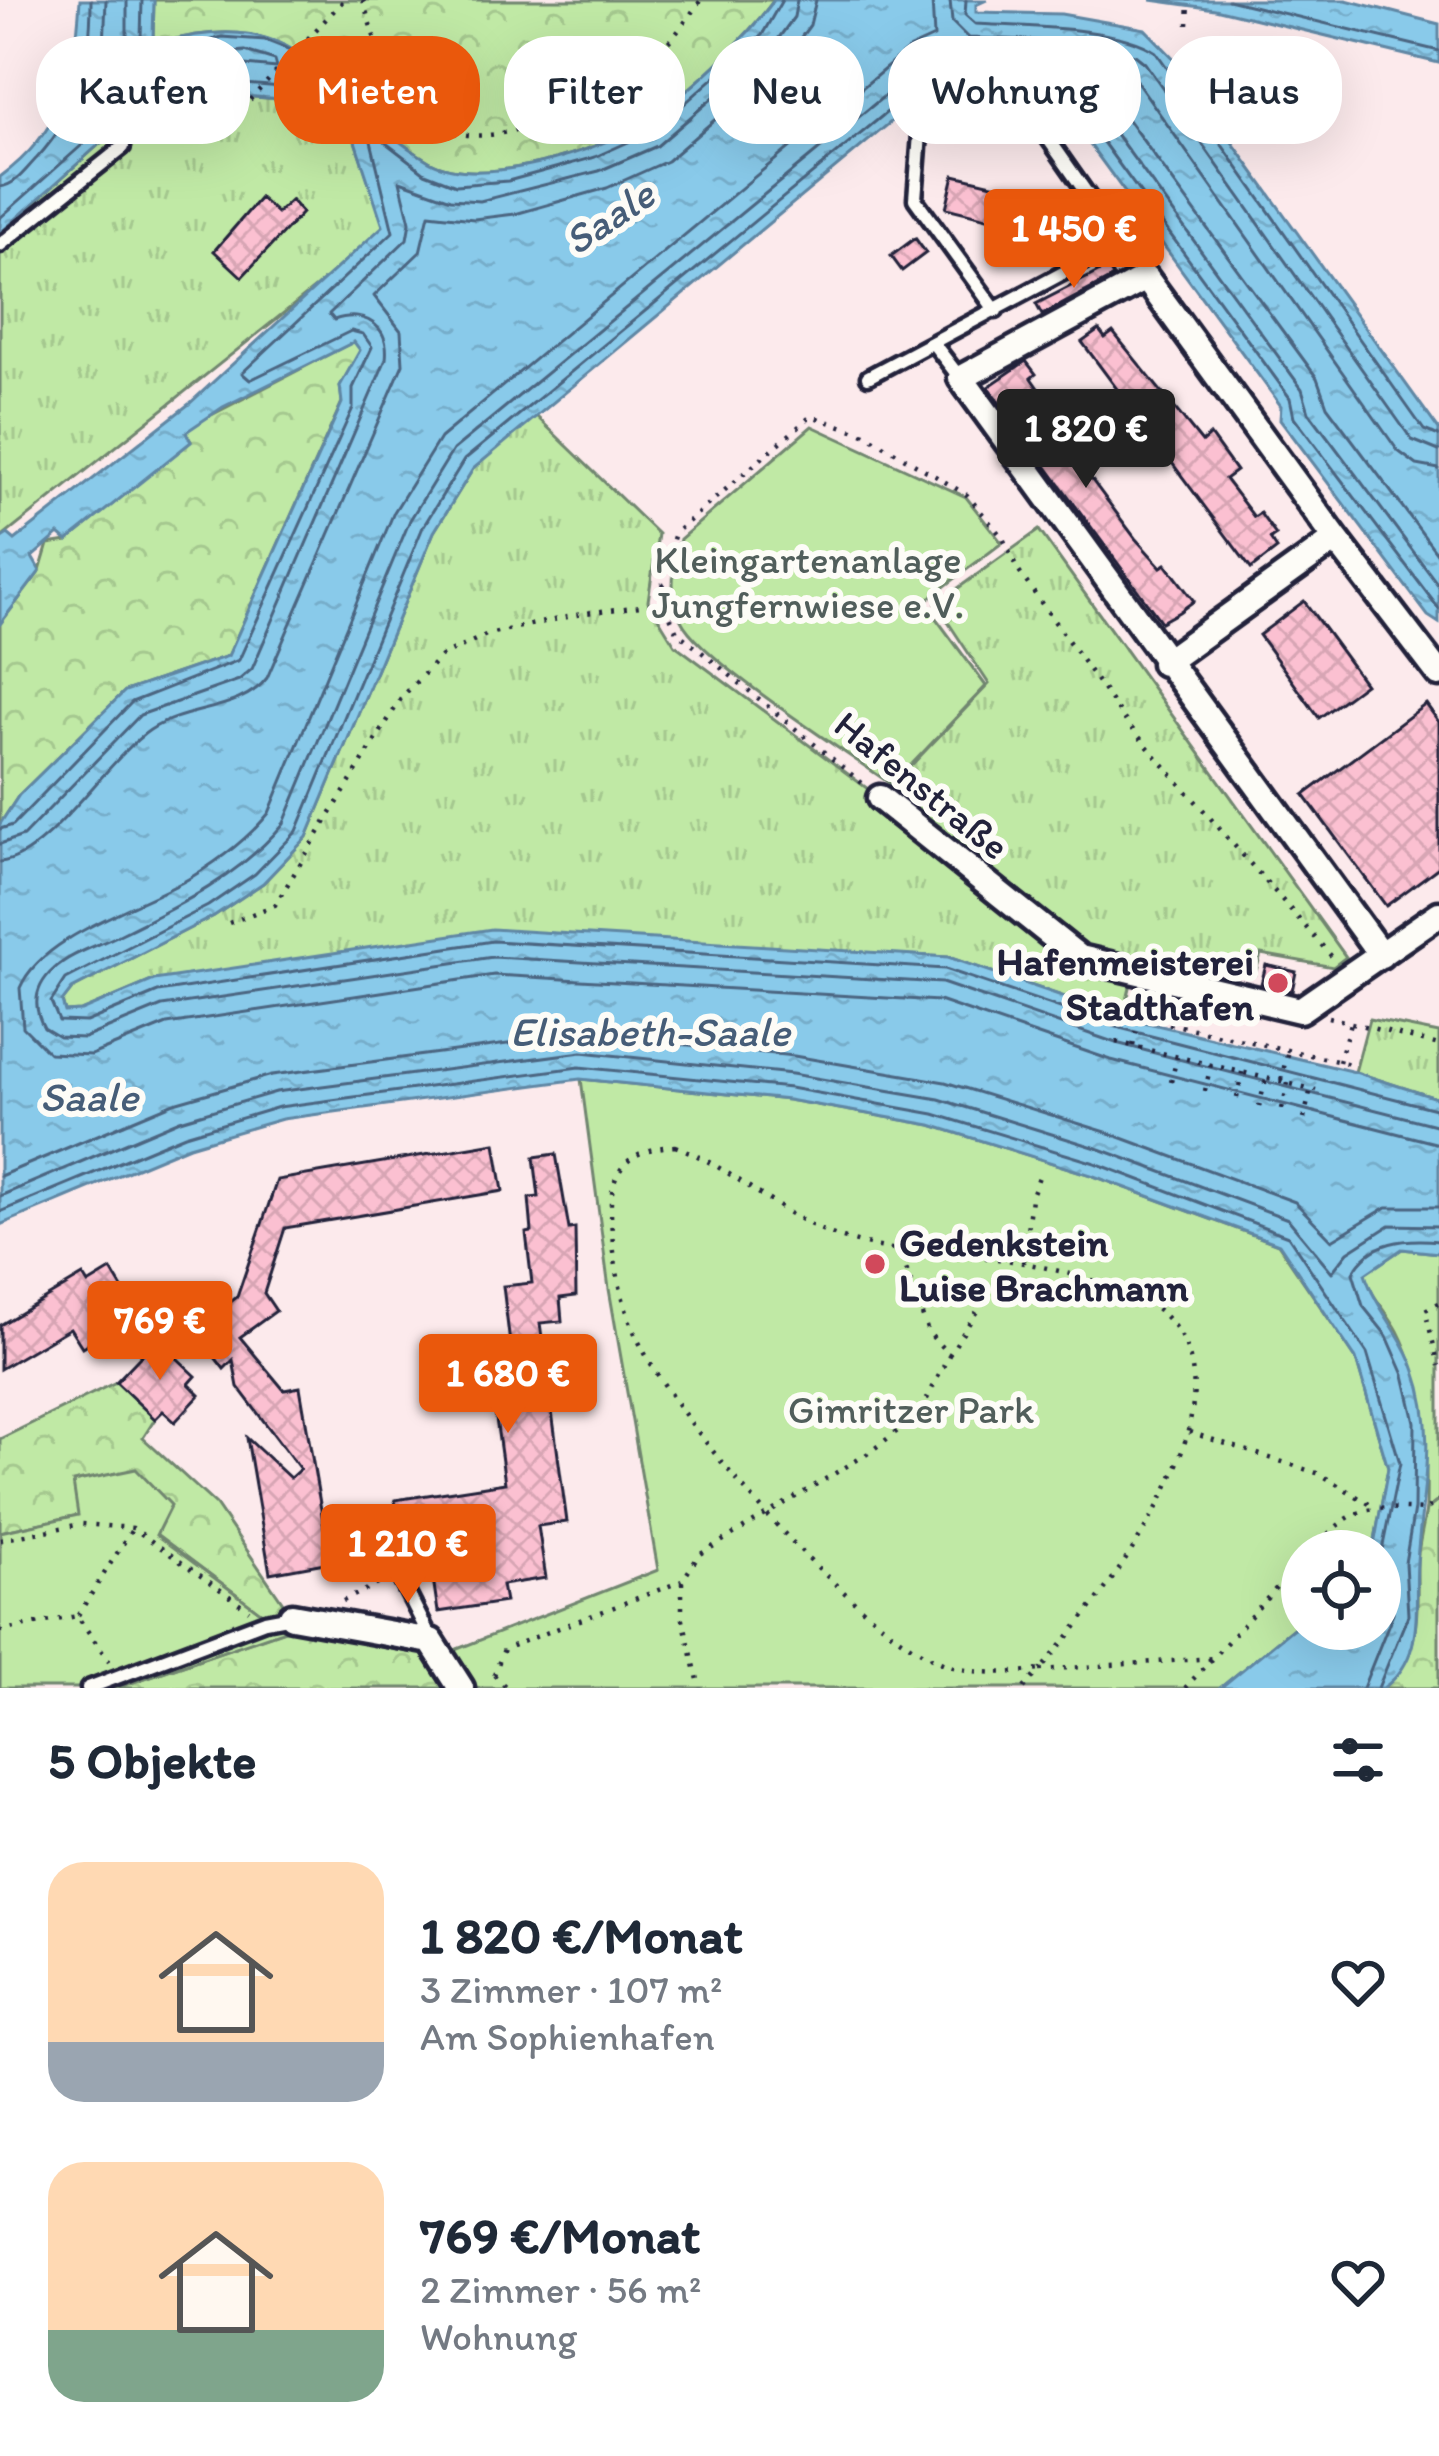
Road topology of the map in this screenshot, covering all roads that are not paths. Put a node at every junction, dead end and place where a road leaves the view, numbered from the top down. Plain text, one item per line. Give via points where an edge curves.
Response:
1 (123, 147) road end
2 (1120, 242) junction
3 (0, 245) edge
4 (1146, 278) junction
5 (995, 311) junction
6 (933, 343) junction
7 (868, 376) dead end
8 (961, 379) junction
9 (1336, 538) junction
10 (1164, 663) junction
11 (1439, 674) edge
12 (880, 798) road end
13 (1439, 914) edge
14 (1381, 956) junction
15 (387, 1552) dead end
16 (299, 1618) joint
17 (431, 1640) junction
18 (88, 1688) edge
19 (461, 1688) edge

1 - 3 lane
2 - 4 lane
2 - 5 lane
2 - 5 lane via 1024,104 949,96 921,121 915,199
4 - 8 street
4 - 9 street
5 - 6 lane
6 - 7 lane
6 - 8 lane
8 - 10 street
9 - 10 street
9 - 11 street
10 - 14 street
12 - 14 street, Hafenstraße via 1080,958 1300,1010
13 - 14 street
15 - 17 lane
16 - 17 street
16 - 18 lane via 265,1621
17 - 19 street

